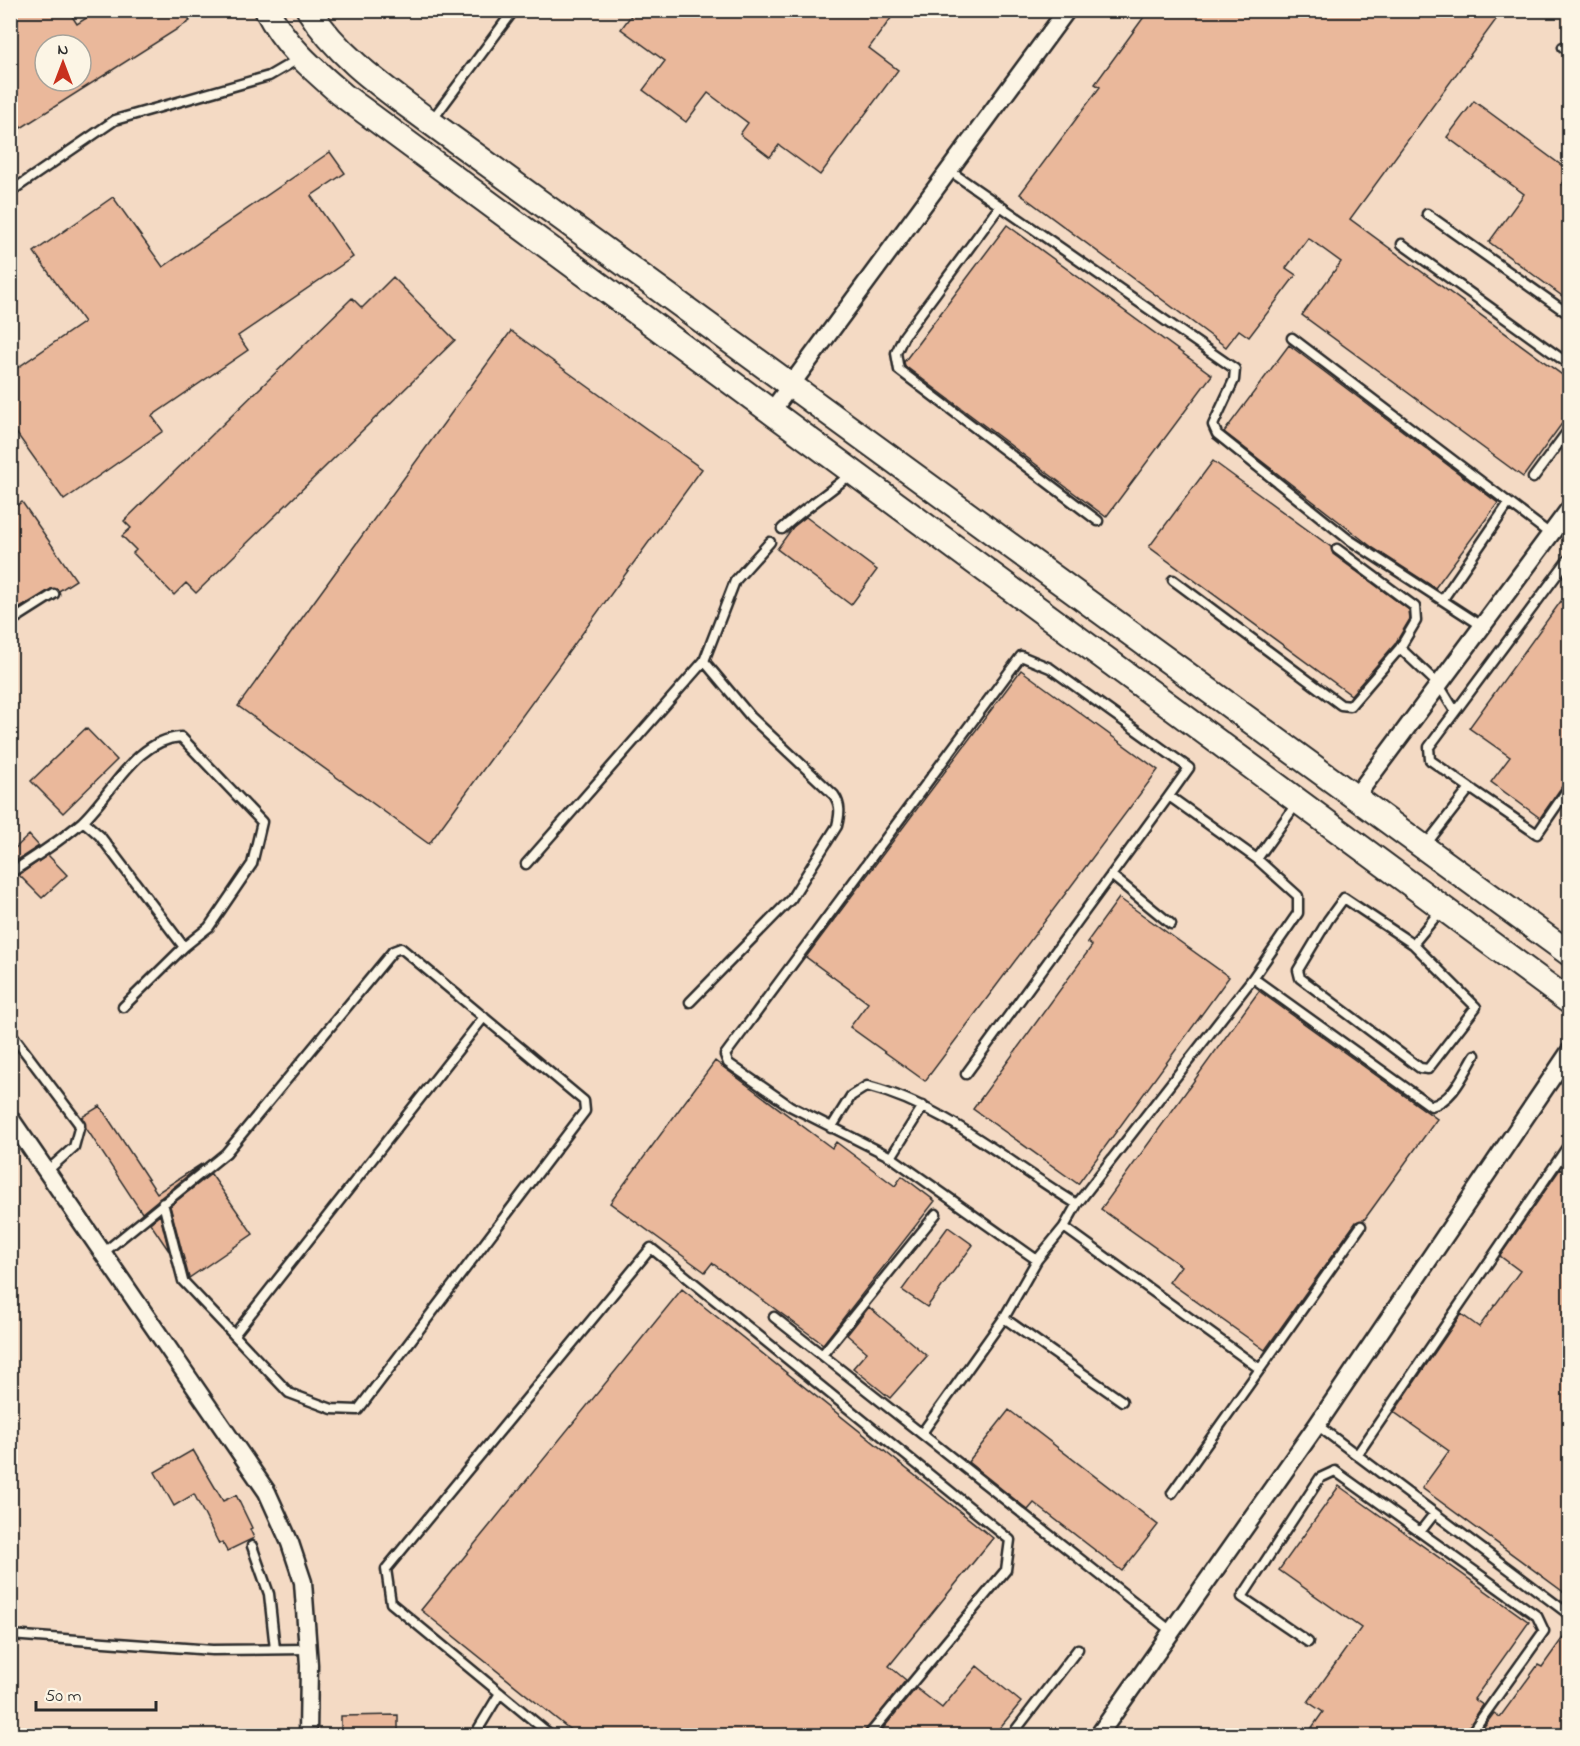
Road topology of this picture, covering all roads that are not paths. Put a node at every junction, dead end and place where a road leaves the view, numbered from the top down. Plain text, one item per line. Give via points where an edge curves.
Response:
1 (267, 10) edge
2 (309, 10) edge
3 (514, 10) edge
4 (1067, 10) edge
5 (301, 58) junction
6 (430, 122) junction
7 (950, 171) junction
8 (10, 192) edge
9 (1000, 206) junction
10 (1427, 214) dead end
11 (1402, 244) dead end
12 (1569, 315) edge
13 (1292, 338) dead end
14 (1569, 365) edge
15 (791, 386) junction
16 (771, 412) junction
17 (1569, 428) edge
18 (852, 472) junction
19 (1533, 478) dead end
20 (1509, 503) junction
21 (1569, 508) edge
22 (974, 520) junction
23 (1098, 521) dead end
24 (782, 529) dead end
25 (1550, 534) junction
26 (770, 542) dead end
27 (954, 548) junction
28 (1337, 549) dead end
29 (1569, 557) edge
30 (1173, 580) dead end
31 (54, 594) dead end
32 (1443, 599) junction
33 (10, 622) edge
34 (1482, 626) junction
35 (1401, 648) junction
36 (704, 661) junction
37 (1439, 685) junction
38 (1455, 711) junction
39 (1569, 786) edge
40 (1470, 788) junction
41 (1169, 796) junction
42 (1356, 796) junction
43 (1299, 800) junction
44 (83, 821) junction
45 (1424, 847) junction
46 (1257, 859) junction
47 (526, 864) dead end
48 (10, 873) edge
49 (1111, 875) junction
50 (1443, 907) junction
51 (1171, 924) dead end
52 (1413, 944) junction
53 (184, 947) junction
54 (1569, 954) edge
55 (1253, 978) junction
56 (690, 1002) dead end
57 (1569, 1002) edge
58 (123, 1007) dead end
59 (484, 1017) junction
60 (10, 1032) edge
61 (1569, 1051) edge
62 (1475, 1055) dead end
63 (966, 1074) dead end
64 (923, 1106) junction
65 (10, 1118) edge
66 (831, 1128) junction
67 (1569, 1147) edge
68 (891, 1156) junction
69 (46, 1171) junction
70 (163, 1203) junction
71 (1077, 1204) junction
72 (936, 1214) dead end
73 (1361, 1226) dead end
74 (1064, 1227) junction
75 (103, 1253) junction
76 (1038, 1260) junction
77 (774, 1317) dead end
78 (1004, 1318) junction
79 (234, 1335) junction
80 (822, 1355) junction
81 (1260, 1369) junction
82 (1122, 1401) dead end
83 (1317, 1425) junction
84 (922, 1433) junction
85 (1357, 1455) junction
86 (1172, 1493) dead end
87 (1434, 1514) junction
88 (1420, 1532) junction
89 (252, 1546) dead end
90 (1569, 1615) edge
91 (1171, 1631) junction
92 (10, 1635) edge
93 (1308, 1642) dead end
94 (275, 1649) junction
95 (308, 1649) junction
96 (1078, 1649) dead end
97 (500, 1693) junction
98 (308, 1736) edge
99 (474, 1736) edge
100 (552, 1736) edge
101 (868, 1736) edge
102 (1011, 1736) edge
103 (1098, 1736) edge
104 (1469, 1736) edge

1 - 5 street
2 - 6 street via 319,27 362,71
3 - 6 lane
4 - 7 street
5 - 8 lane via 269,76 115,120
5 - 16 street via 344,96
6 - 15 street
7 - 9 lane
7 - 15 street
9 - 23 lane via 904,336 896,353 899,370
9 - 32 lane via 1235,369 1234,380 1213,425 1217,434 1348,538
10 - 12 lane
11 - 14 lane
13 - 20 lane
15 - 16 street
15 - 22 street
16 - 18 street
17 - 19 lane
18 - 24 lane
18 - 27 street
20 - 25 lane
20 - 32 lane
21 - 25 street
22 - 27 street
22 - 42 street
25 - 34 street
26 - 36 lane via 735,581
27 - 43 street
28 - 35 lane via 1415,607 1416,621
29 - 38 lane
30 - 35 lane via 1341,705 1350,706
31 - 33 lane
32 - 34 lane
34 - 37 street
35 - 37 lane
36 - 47 lane
36 - 56 lane via 751,717 834,795 840,815 837,826 791,898
37 - 38 lane
37 - 42 street
38 - 40 lane via 1429,747 1430,760
39 - 40 lane via 1537,834
40 - 45 lane
41 - 46 lane
41 - 49 lane
41 - 66 lane via 1189,768 1050,668 1021,656 725,1055 728,1063 790,1106
42 - 45 street
43 - 46 lane
43 - 50 street
44 - 48 lane
44 - 53 lane via 100,836
44 - 53 lane via 129,766 165,738 181,737 262,822 252,864 209,927
45 - 54 street
46 - 55 lane via 1298,896 1298,914
49 - 51 lane
49 - 63 lane
50 - 52 lane
50 - 57 street
52 - 52 lane via 1344,898 1298,970 1300,978 1420,1068 1428,1069 1476,1007
53 - 58 lane
55 - 62 lane via 1431,1106 1441,1104 1450,1095
55 - 71 lane
59 - 70 lane via 401,948 393,951 226,1153
59 - 79 lane
59 - 79 lane via 584,1101 585,1111 358,1410 332,1409 289,1393
60 - 69 lane via 80,1125 74,1147
61 - 83 street
64 - 66 lane via 867,1086 851,1096
64 - 68 lane
64 - 71 lane
65 - 69 street
66 - 68 lane
67 - 85 lane
68 - 76 lane
69 - 75 street
70 - 75 lane
70 - 79 lane via 183,1281
71 - 74 lane
72 - 80 lane
73 - 81 lane
74 - 76 lane
74 - 81 lane
75 - 95 street via 267,1492 303,1582
76 - 78 lane
77 - 80 lane
78 - 82 lane
78 - 84 lane
80 - 84 lane
81 - 86 lane
83 - 85 lane
83 - 91 street
84 - 91 lane
85 - 87 lane
87 - 88 lane
87 - 90 lane
88 - 93 lane via 1335,1471 1320,1478 1242,1597
88 - 104 lane via 1537,1616 1544,1631
89 - 94 lane via 269,1594
91 - 103 street
92 - 94 lane via 212,1650
94 - 95 lane
95 - 98 street
96 - 102 lane
97 - 99 lane
97 - 100 lane
97 - 101 lane via 391,1603 386,1569 651,1248 1010,1540 1006,1570

